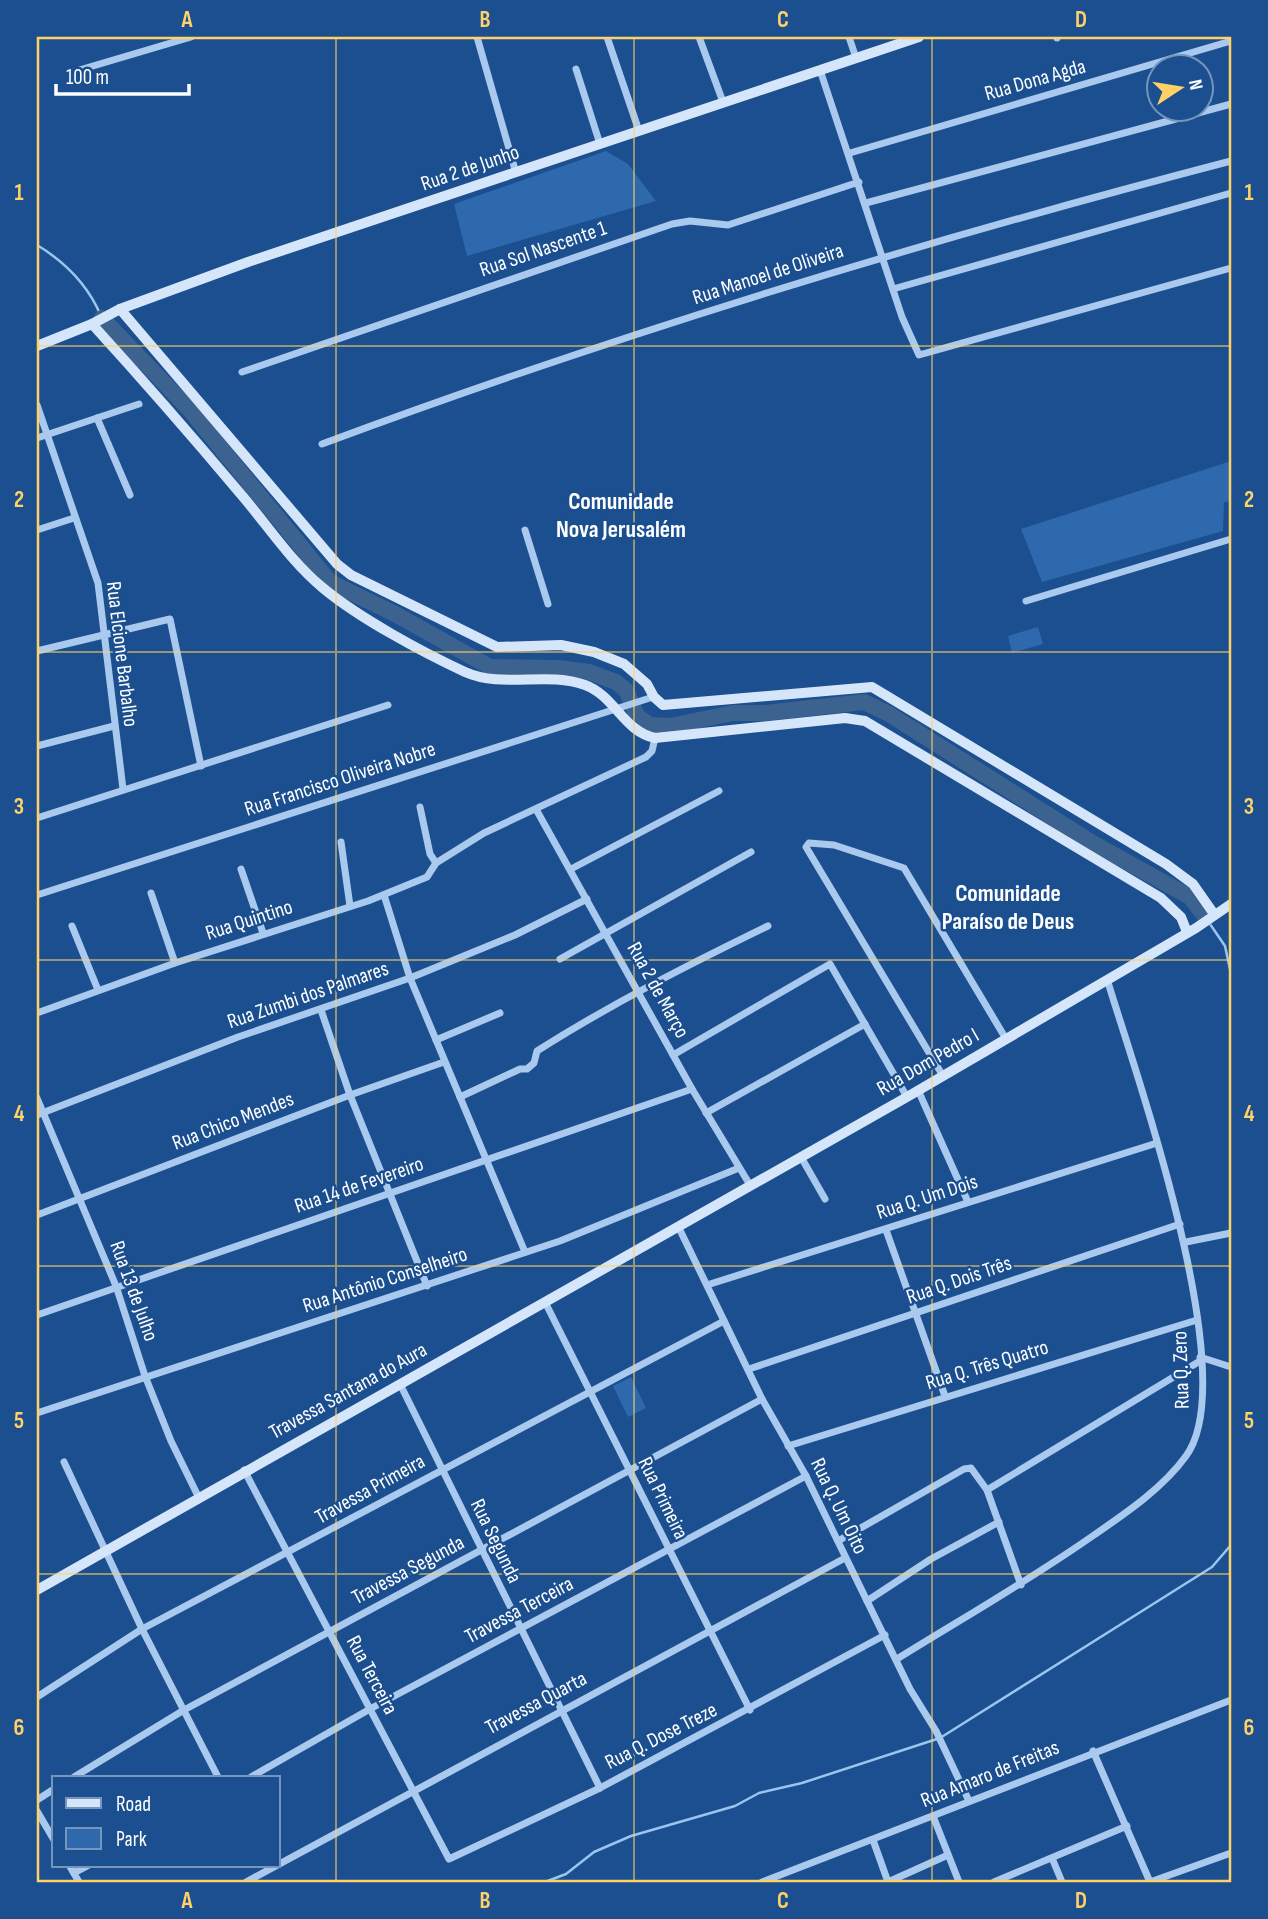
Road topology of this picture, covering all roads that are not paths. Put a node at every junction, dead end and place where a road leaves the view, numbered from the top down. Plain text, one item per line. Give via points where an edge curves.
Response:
1 (191, 37) edge
2 (477, 37) edge
3 (607, 37) edge
4 (699, 37) edge
5 (849, 37) edge
6 (919, 37) edge
7 (1231, 41) edge
8 (856, 58) junction
9 (576, 69) dead end
10 (820, 70) junction
11 (76, 71) dead end
12 (723, 102) junction
13 (1231, 104) edge
14 (639, 131) junction
15 (600, 145) junction
16 (850, 153) junction
17 (1231, 161) edge
18 (516, 173) junction
19 (859, 183) junction
20 (1231, 193) edge
21 (866, 203) junction
22 (882, 255) junction
23 (1231, 268) edge
24 (893, 289) junction
25 (120, 309) junction
26 (92, 324) junction
27 (37, 346) edge
28 (242, 372) dead end
29 (139, 404) dead end
30 (37, 405) edge
31 (97, 418) junction
32 (46, 435) junction
33 (37, 438) edge
34 (323, 444) dead end
35 (130, 495) dead end
36 (74, 518) junction
37 (37, 530) edge
38 (525, 530) dead end
39 (1231, 539) edge
40 (1026, 601) dead end
41 (548, 604) dead end
42 (104, 634) junction
43 (37, 651) edge
44 (653, 697) dead end
45 (388, 705) dead end
46 (620, 708) junction
47 (114, 726) junction
48 (655, 738) junction
49 (37, 746) edge
50 (201, 766) junction
51 (123, 789) junction
52 (719, 791) dead end
53 (420, 807) dead end
54 (537, 811) junction
55 (37, 818) edge
56 (341, 842) dead end
57 (751, 852) dead end
58 (436, 863) junction
59 (241, 869) dead end
60 (571, 869) junction
61 (150, 893) dead end
62 (37, 895) edge
63 (384, 895) junction
64 (587, 899) junction
65 (1231, 904) edge
66 (350, 906) junction
67 (1214, 915) junction
68 (72, 926) dead end
69 (768, 926) dead end
70 (1191, 930) junction
71 (606, 931) junction
72 (263, 933) junction
73 (560, 959) dead end
74 (175, 963) junction
75 (410, 978) junction
76 (1107, 979) junction
77 (639, 989) junction
78 (98, 990) junction
79 (321, 1010) junction
80 (37, 1013) edge
81 (500, 1013) dead end
82 (864, 1024) junction
83 (1006, 1039) junction
84 (436, 1040) junction
85 (673, 1055) junction
86 (444, 1062) junction
87 (943, 1076) junction
88 (692, 1089) junction
89 (918, 1090) junction
90 (350, 1095) junction
91 (460, 1097) junction
92 (907, 1097) junction
93 (37, 1098) edge
94 (706, 1113) junction
95 (40, 1114) edge
96 (1157, 1143) junction
97 (801, 1157) junction
98 (485, 1160) junction
99 (739, 1168) junction
100 (750, 1185) junction
101 (390, 1194) junction
102 (80, 1199) junction
103 (825, 1199) dead end
104 (968, 1202) junction
105 (37, 1215) edge
106 (1181, 1224) junction
107 (678, 1226) junction
108 (886, 1230) junction
109 (1231, 1233) edge
110 (1186, 1242) junction
111 (525, 1252) junction
112 (707, 1285) junction
113 (116, 1286) junction
114 (427, 1286) junction
115 (545, 1301) junction
116 (917, 1312) junction
117 (37, 1315) edge
118 (1197, 1320) junction
119 (724, 1321) junction
120 (1200, 1359) junction
121 (1231, 1367) edge
122 (749, 1369) junction
123 (145, 1376) junction
124 (400, 1384) junction
125 (592, 1391) junction
126 (945, 1396) junction
127 (762, 1399) junction
128 (37, 1413) edge
129 (788, 1446) junction
130 (64, 1462) dead end
131 (244, 1470) junction
132 (441, 1471) junction
133 (631, 1471) junction
134 (806, 1476) junction
135 (987, 1490) junction
136 (198, 1496) junction
137 (999, 1522) junction
138 (838, 1541) junction
139 (105, 1549) junction
140 (669, 1550) junction
141 (482, 1551) junction
142 (288, 1554) junction
143 (845, 1558) junction
144 (1021, 1585) junction
145 (37, 1590) edge
146 (867, 1601) junction
147 (142, 1629) junction
148 (520, 1629) junction
149 (709, 1630) junction
150 (329, 1632) junction
151 (885, 1635) junction
152 (897, 1659) junction
153 (37, 1697) edge
154 (1231, 1702) edge
155 (370, 1709) junction
156 (184, 1710) junction
157 (561, 1710) junction
158 (750, 1710) junction
159 (1093, 1751) junction
160 (76, 1776) edge
161 (217, 1776) edge
162 (253, 1776) edge
163 (600, 1787) junction
164 (52, 1790) edge
165 (413, 1790) junction
166 (37, 1800) edge
167 (969, 1801) junction
168 (37, 1811) edge
169 (933, 1816) junction
170 (1127, 1826) junction
171 (52, 1837) edge
172 (873, 1840) junction
173 (1231, 1853) edge
174 (948, 1855) junction
175 (1052, 1858) junction
176 (449, 1859) joint
177 (280, 1860) edge
178 (70, 1867) edge
179 (85, 1867) edge
180 (264, 1868) edge
181 (74, 1873) junction
182 (79, 1882) edge
183 (246, 1882) edge
184 (762, 1882) edge
185 (888, 1882) edge
186 (959, 1882) edge
187 (994, 1882) edge
188 (1062, 1882) edge
189 (1150, 1882) edge

1 - 11 street
2 - 18 street
3 - 14 street
4 - 12 street
5 - 8 street
6 - 8 street, Rua 2 de Junho
7 - 16 street, Rua Dona Agda
8 - 10 street, Rua 2 de Junho
9 - 15 street
10 - 12 street, Rua 2 de Junho
10 - 16 street
12 - 14 street, Rua 2 de Junho
13 - 21 street
14 - 15 street, Rua 2 de Junho
15 - 18 street, Rua 2 de Junho
16 - 19 street
17 - 22 street, Rua Manoel de Oliveira
18 - 25 street, Rua 2 de Junho
19 - 21 street
19 - 28 street, Rua Sol Nascente 1 via 728,225 672,224
20 - 24 street
21 - 22 street
22 - 24 street
22 - 34 street, Rua Manoel de Oliveira
23 - 24 street via 921,355
25 - 26 street, Rua 2 de Junho
25 - 67 street via 351,575 497,647 561,645 614,660 647,684 663,705 872,687 1166,864 1193,884
26 - 27 street, Rua 2 de Junho
26 - 46 street via 325,590 467,672 491,679 572,682 599,692
29 - 31 street
30 - 32 street, Rua Elcione Barbalho
31 - 32 street
31 - 35 street
32 - 33 street
32 - 36 street, Rua Elcione Barbalho
36 - 37 street
36 - 42 street, Rua Elcione Barbalho via 97,583
38 - 41 street
39 - 40 street
42 - 43 street
42 - 47 street, Rua Elcione Barbalho
42 - 50 street via 170,619 173,623
44 - 46 street, Rua Francisco Oliveira Nobre
45 - 50 street
46 - 48 street via 641,735
46 - 62 street, Rua Francisco Oliveira Nobre
47 - 49 street
47 - 51 street, Rua Elcione Barbalho
48 - 54 street, Rua Quintino via 646,757
48 - 70 street via 845,718 865,721 1161,898
50 - 51 street
51 - 55 street
52 - 60 street
53 - 58 street via 430,855
54 - 58 street, Rua Quintino via 484,833
54 - 60 street, Rua 2 de Março
56 - 66 street
57 - 71 street
58 - 63 street, Rua Quintino via 427,877
59 - 72 street
60 - 64 street, Rua 2 de Março
61 - 74 street
63 - 66 street, Rua Quintino
63 - 75 street
64 - 71 street, Rua 2 de Março
64 - 75 street, Rua Zumbi dos Palmares via 516,935
65 - 67 street, Rua Dom Pedro I
66 - 72 street, Rua Quintino
67 - 70 street, Rua Dom Pedro I
68 - 78 street
69 - 77 street
70 - 76 street, Rua Dom Pedro I
71 - 73 street
71 - 77 street, Rua 2 de Março
72 - 74 street, Rua Quintino
74 - 78 street, Rua Quintino
75 - 79 street, Rua Zumbi dos Palmares
75 - 84 street
76 - 83 street, Rua Dom Pedro I
76 - 96 street, Rua Q. Zero
77 - 85 street, Rua 2 de Março
77 - 91 street via 537,1051 527,1069
78 - 80 street, Rua Quintino
79 - 90 street
79 - 95 street, Rua Zumbi dos Palmares
81 - 84 street
82 - 85 street via 830,964
82 - 92 street
82 - 94 street
83 - 87 street, Rua Dom Pedro I
83 - 87 street via 904,869 834,845 816,842 806,847
84 - 86 street
85 - 88 street, Rua 2 de Março
86 - 90 street, Rua Chico Mendes
86 - 91 street
87 - 89 street, Rua Dom Pedro I
88 - 94 street, Rua 2 de Março
88 - 98 street, Rua 14 de Fevereiro
89 - 92 street, Rua Dom Pedro I
89 - 104 street
90 - 101 street
90 - 102 street, Rua Chico Mendes
91 - 98 street
92 - 97 street, Rua Dom Pedro I
93 - 95 street, Rua 13 de Julho
94 - 99 street, Rua 2 de Março
95 - 102 street, Rua 13 de Julho
96 - 104 street, Rua Q. Um Dois
96 - 106 street, Rua Q. Zero
97 - 100 street, Rua Dom Pedro I
97 - 103 street
98 - 101 street, Rua 14 de Fevereiro
98 - 111 street
99 - 100 street, Rua 2 de Março
99 - 111 street, Rua Antônio Conselheiro
100 - 107 street, Rua Dom Pedro I
101 - 113 street, Rua 14 de Fevereiro
101 - 114 street
102 - 105 street, Rua Chico Mendes
102 - 113 street, Rua 13 de Julho
104 - 108 street, Rua Q. Um Dois
106 - 110 street, Rua Q. Zero
106 - 116 street, Rua Q. Dois Três
107 - 112 street, Rua Q. Um Oito
107 - 115 street, Travessa Santana do Aura
108 - 112 street, Rua Q. Um Dois
108 - 116 street
109 - 110 street
110 - 118 street, Rua Q. Zero
111 - 114 street, Rua Antônio Conselheiro
112 - 119 street, Rua Q. Um Oito
113 - 117 street, Rua 14 de Fevereiro
113 - 123 street, Rua 13 de Julho
114 - 123 street, Rua Antônio Conselheiro
115 - 124 street, Travessa Santana do Aura
115 - 125 street, Rua Primeira
116 - 122 street, Rua Q. Dois Três
116 - 126 street
118 - 120 street, Rua Q. Zero
118 - 126 street, Rua Q. Três Quatro
119 - 122 street, Rua Q. Um Oito
119 - 125 street, Travessa Primeira
120 - 121 street
120 - 135 street
120 - 144 street, Rua Q. Zero via 1200,1422 1186,1456 1126,1513
122 - 127 street, Rua Q. Um Oito
123 - 128 street, Rua Antônio Conselheiro
123 - 136 street, Rua 13 de Julho
124 - 131 street, Travessa Santana do Aura
124 - 132 street, Rua Segunda
125 - 132 street, Travessa Primeira
125 - 133 street, Rua Primeira
126 - 129 street, Rua Q. Três Quatro
127 - 129 street, Rua Q. Um Oito
127 - 133 street, Travessa Segunda
129 - 134 street, Rua Q. Um Oito
130 - 139 street
131 - 136 street, Travessa Santana do Aura
131 - 142 street, Rua Terceira
132 - 141 street, Rua Segunda
132 - 142 street, Travessa Primeira
133 - 140 street, Rua Primeira
133 - 141 street, Travessa Segunda
134 - 138 street, Rua Q. Um Oito
134 - 140 street, Travessa Terceira
135 - 137 street
135 - 138 street via 977,1472 964,1469
136 - 139 street, Travessa Santana do Aura
137 - 144 street
137 - 146 street
138 - 143 street, Rua Q. Um Oito
139 - 145 street, Travessa Santana do Aura
139 - 147 street
140 - 148 street, Travessa Terceira
140 - 149 street, Rua Primeira
141 - 148 street, Rua Segunda
141 - 150 street, Travessa Segunda
142 - 147 street, Travessa Primeira
142 - 150 street, Rua Terceira
143 - 146 street, Rua Q. Um Oito
143 - 149 street, Travessa Quarta
144 - 152 street, Rua Q. Zero
146 - 151 street, Rua Q. Um Oito
147 - 153 street, Travessa Primeira
147 - 156 street
148 - 155 street, Travessa Terceira
148 - 157 street, Rua Segunda
149 - 157 street, Travessa Quarta
149 - 158 street, Rua Primeira
150 - 155 street, Rua Terceira
150 - 156 street, Travessa Segunda
151 - 152 street, Rua Q. Um Oito
151 - 158 street, Rua Q. Dose Treze
152 - 167 street, Rua Q. Um Oito
154 - 159 street, Rua Amaro de Freitas
155 - 162 street, Travessa Terceira
155 - 165 street, Rua Terceira
156 - 160 street, Travessa Segunda
156 - 161 street
157 - 163 street, Rua Segunda
157 - 165 street, Travessa Quarta
158 - 163 street, Rua Q. Dose Treze
159 - 167 street, Rua Amaro de Freitas
159 - 170 street
163 - 176 street, Rua Q. Dose Treze
164 - 166 street
165 - 176 street, Rua Terceira
165 - 177 street, Travessa Quarta
167 - 169 street, Rua Amaro de Freitas
168 - 171 street
169 - 172 street, Rua Amaro de Freitas
169 - 174 street
170 - 175 street
170 - 189 street
172 - 184 street, Rua Amaro de Freitas
172 - 185 street
173 - 189 street
174 - 185 street
174 - 186 street
175 - 187 street
175 - 188 street
178 - 181 street
179 - 181 street
180 - 183 street, Travessa Quarta
181 - 182 street

